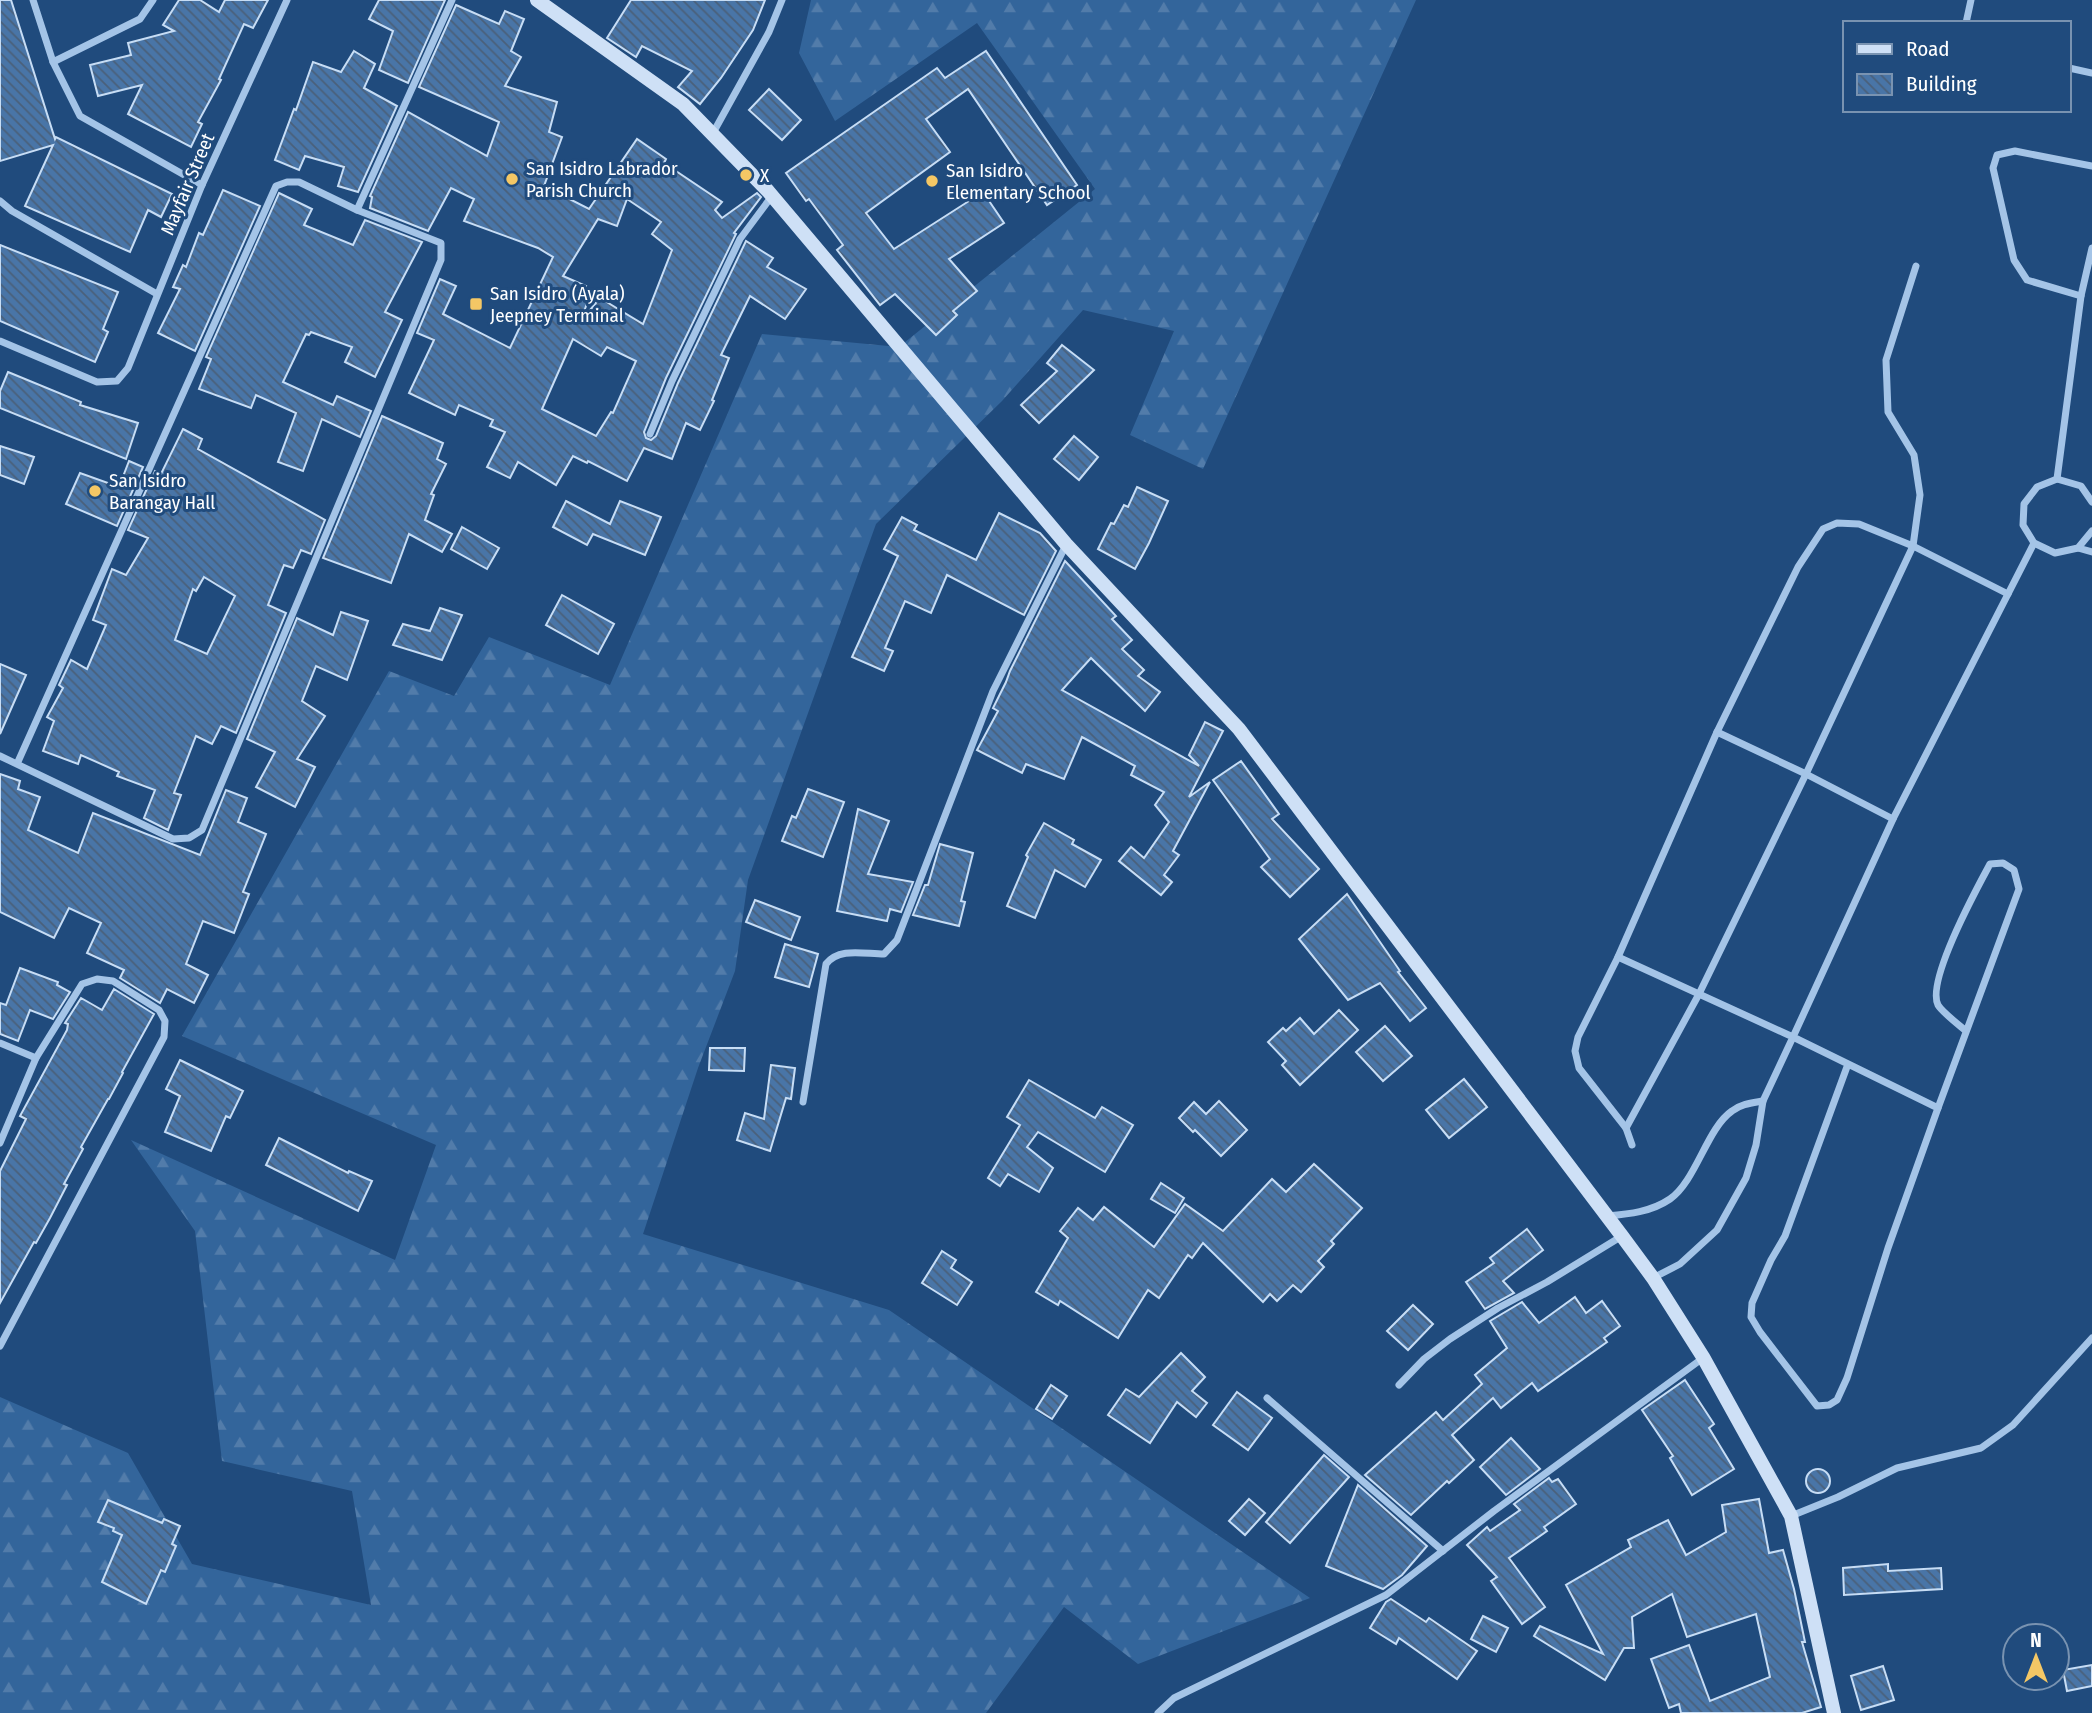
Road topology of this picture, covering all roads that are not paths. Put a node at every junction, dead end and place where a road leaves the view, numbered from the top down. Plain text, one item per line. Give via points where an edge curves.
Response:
1 (33, 0) edge
2 (153, 0) edge
3 (287, 0) edge
4 (452, 0) edge
5 (537, 0) edge
6 (782, 0) edge
7 (1972, 0) edge
8 (1967, 21) edge
9 (53, 62) junction
10 (2071, 68) edge
11 (2092, 73) edge
12 (713, 133) junction
13 (2092, 166) edge
14 (202, 185) junction
15 (772, 196) junction
16 (0, 201) edge
17 (357, 210) junction
18 (2092, 248) edge
19 (1916, 265) dead end
20 (157, 294) junction
21 (2081, 296) junction
22 (0, 341) edge
23 (650, 434) dead end
24 (2057, 479) junction
25 (2092, 502) edge
26 (2092, 531) edge
27 (2034, 543) junction
28 (1066, 544) junction
29 (1913, 546) junction
30 (2078, 548) junction
31 (2092, 552) edge
32 (2008, 594) junction
33 (1717, 732) junction
34 (0, 756) edge
35 (17, 764) junction
36 (1806, 774) junction
37 (1893, 818) junction
38 (1618, 957) junction
39 (1699, 994) junction
40 (1966, 1031) junction
41 (1793, 1037) junction
42 (0, 1043) edge
43 (36, 1058) junction
44 (1848, 1064) junction
45 (1763, 1101) junction
46 (803, 1102) dead end
47 (1938, 1108) junction
48 (1626, 1128) junction
49 (0, 1143) edge
50 (1632, 1145) dead end
51 (1606, 1216) junction
52 (1622, 1236) junction
53 (1653, 1279) junction
54 (2092, 1338) edge
55 (0, 1345) edge
56 (1703, 1357) junction
57 (1399, 1385) dead end
58 (1267, 1398) dead end
59 (1791, 1516) junction
60 (1443, 1551) junction
61 (1158, 1713) edge
62 (1834, 1713) edge

1 - 9 street
2 - 9 street via 140,19
3 - 14 street, Mayfair Street
4 - 17 street
5 - 12 street via 683,103
6 - 12 street
7 - 8 street
9 - 14 street via 80,116
10 - 11 street
12 - 15 street
13 - 21 street via 2015,151 1997,155 1993,168 2014,260 2027,279
14 - 20 street, Mayfair Street
15 - 23 street via 740,239
15 - 28 street
16 - 20 street
17 - 35 street via 299,182 276,186
17 - 35 street via 441,243 441,260 202,830 189,838 173,839
18 - 21 street
19 - 29 street via 1886,360 1888,412 1914,455 1920,495
20 - 22 street, Mayfair Street via 128,368 117,381 97,382
21 - 24 street
24 - 25 street via 2081,486
24 - 27 street via 2037,486 2024,504 2023,525
26 - 30 street
27 - 30 street via 2055,553
27 - 32 street
28 - 46 street via 993,691 897,940 884,954 839,953 826,964
28 - 51 street via 1239,729
29 - 32 street
29 - 33 street via 1859,524 1837,523 1823,529 1798,567
29 - 36 street
30 - 31 street
32 - 37 street
33 - 36 street
33 - 38 street
34 - 35 street
36 - 37 street
36 - 39 street
37 - 41 street
38 - 39 street
38 - 48 street via 1575,1051 1579,1068
39 - 41 street
39 - 48 street
40 - 40 street via 2020,889 2014,870 2003,863 1990,864 1939,975 1938,1006
40 - 47 street
41 - 44 street
41 - 45 street
42 - 43 street
43 - 49 street
43 - 55 street via 82,984 97,979 113,981 159,1010 165,1021 164,1037
44 - 47 street
44 - 47 street via 1785,1236 1752,1303 1751,1317 1760,1332 1817,1406 1837,1400 1847,1378
45 - 51 street via 1730,1112 1671,1199 1639,1213
45 - 53 street via 1746,1178 1717,1230 1680,1264
48 - 50 street
51 - 52 street
52 - 53 street
52 - 57 street via 1450,1339
53 - 56 street
54 - 59 street via 2013,1425 1981,1448 1897,1468
56 - 59 street
56 - 60 street
58 - 60 street
59 - 62 street
60 - 61 street via 1386,1595 1174,1698

